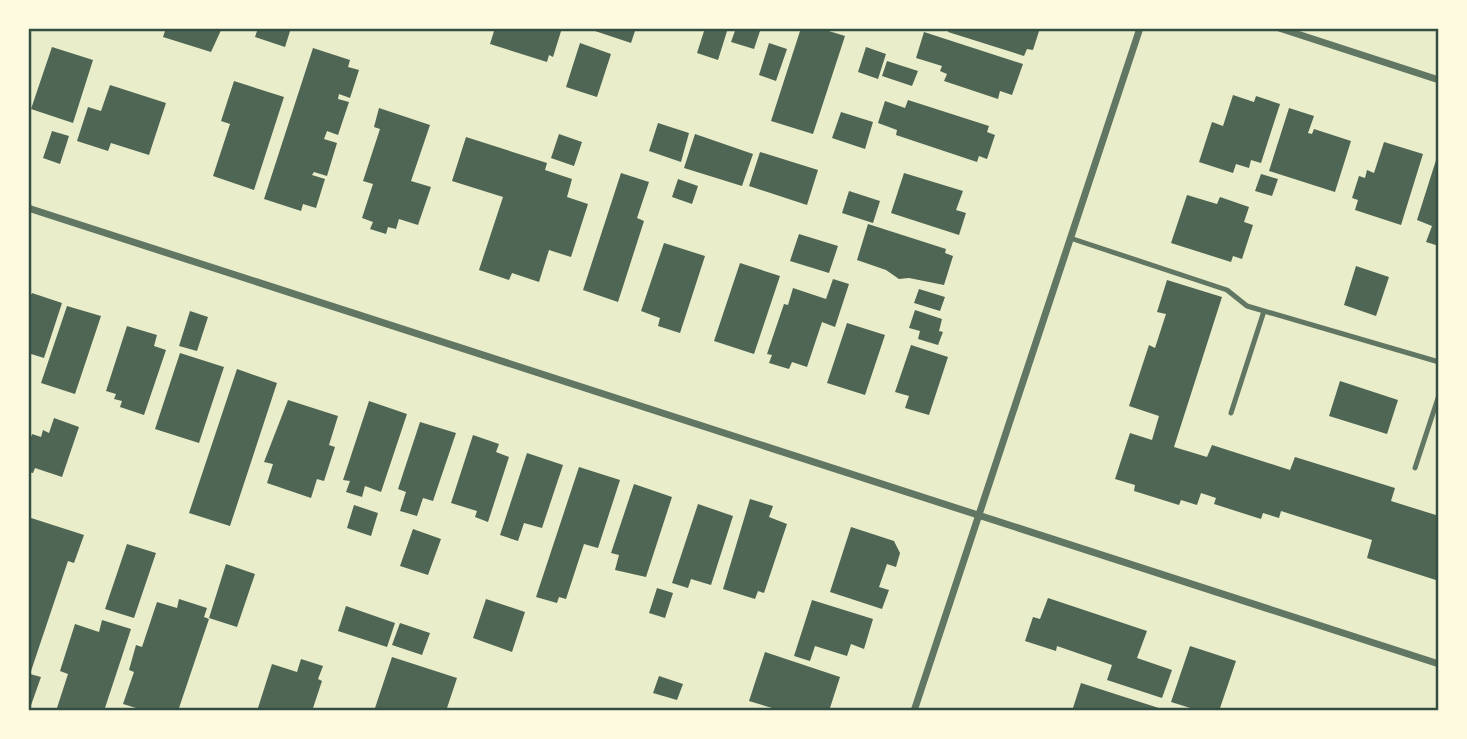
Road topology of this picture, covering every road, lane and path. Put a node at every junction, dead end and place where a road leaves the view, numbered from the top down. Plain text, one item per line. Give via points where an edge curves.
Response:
1 (1140, 28) edge
2 (1279, 28) edge
3 (1439, 80) edge
4 (28, 208) edge
5 (1070, 238) junction
6 (1264, 311) junction
7 (1439, 362) edge
8 (1439, 395) edge
9 (1231, 413) dead end
10 (1415, 468) dead end
11 (976, 516) junction
12 (1439, 664) edge
13 (914, 711) edge

1 - 5 street
2 - 3 street
4 - 11 street
5 - 6 lane via 1227,290 1247,306
5 - 11 street
6 - 7 lane
6 - 9 lane
8 - 10 lane
11 - 12 street
11 - 13 street

